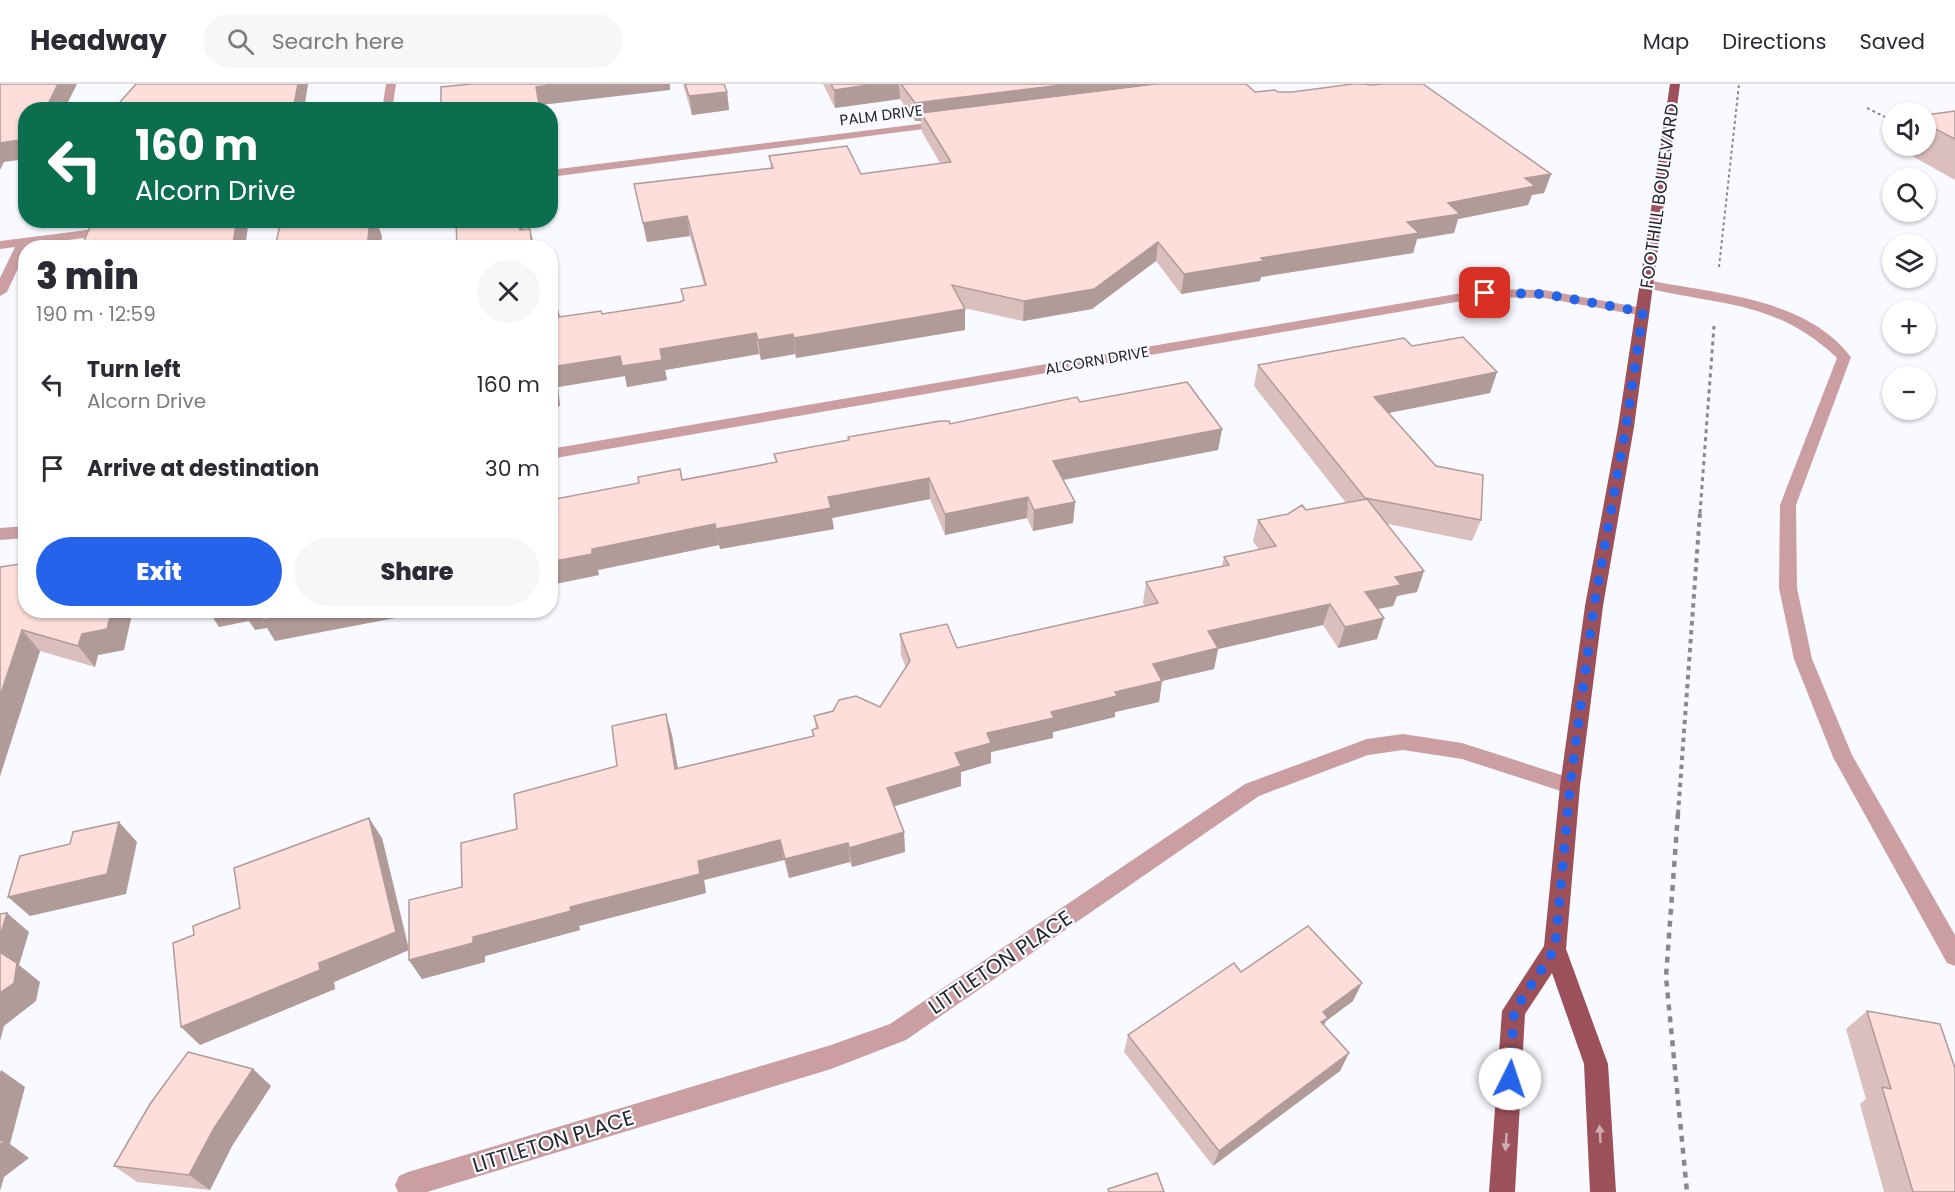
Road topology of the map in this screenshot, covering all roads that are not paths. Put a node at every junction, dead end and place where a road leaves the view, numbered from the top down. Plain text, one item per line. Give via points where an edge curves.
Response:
1 (392, 84) edge
2 (1676, 84) edge
3 (389, 102) edge
4 (955, 122) edge
5 (558, 173) edge
6 (119, 230) edge
7 (40, 240) edge
8 (18, 243) edge
9 (0, 245) edge
10 (18, 254) edge
11 (1647, 284) junction
12 (0, 292) edge
13 (1643, 312) junction
14 (558, 453) edge
15 (18, 533) edge
16 (0, 534) edge
17 (1570, 786) junction
18 (1555, 949) junction
19 (1955, 956) edge
20 (408, 1185) dead end
21 (1502, 1192) edge
22 (1603, 1192) edge

1 - 3 street
2 - 11 main road, FOOTHILL BOULEVARD
4 - 5 street, PALM DRIVE
6 - 7 street
8 - 9 street
10 - 12 street
11 - 13 main road, FOOTHILL BOULEVARD
11 - 19 street via 1767,309 1800,322 1844,357 1788,505 1788,588 1803,659 1843,757
13 - 14 street, ALCORN DRIVE via 1544,294 1485,293
13 - 17 main road, FOOTHILL BOULEVARD via 1594,606
15 - 16 street
17 - 18 main road, FOOTHILL BOULEVARD
17 - 20 street, LITTLETON PLACE via 1462,751 1402,742 1367,747 1252,790 898,1032 831,1058
18 -> 21 main road, FOOTHILL BOULEVARD via 1514,1011
22 -> 18 main road, FOOTHILL BOULEVARD via 1596,1064

